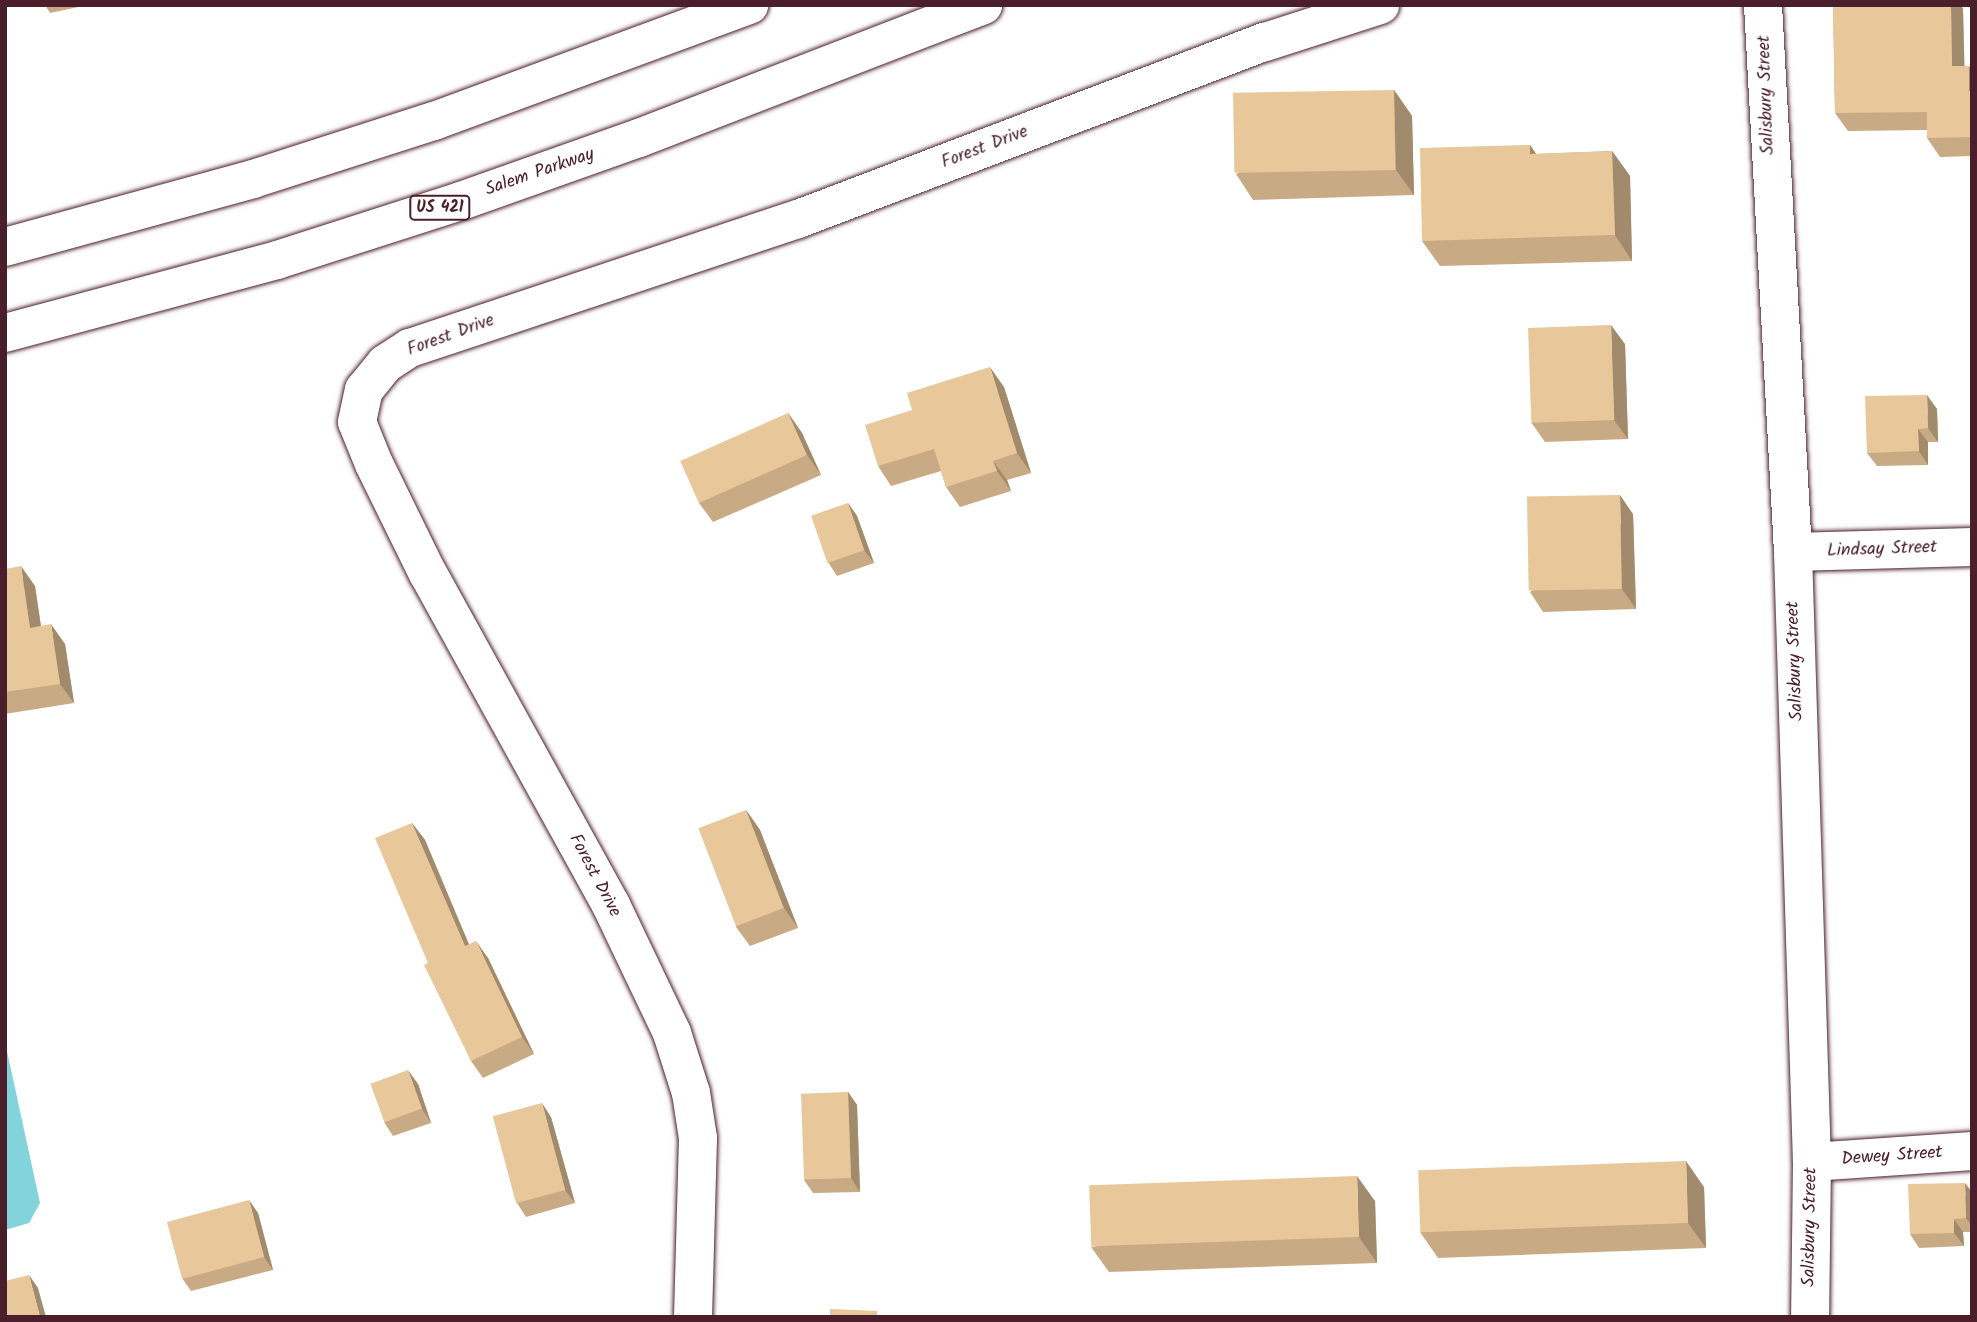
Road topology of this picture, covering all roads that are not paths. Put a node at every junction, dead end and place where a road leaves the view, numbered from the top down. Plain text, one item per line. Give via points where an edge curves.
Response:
1 (749, 5) edge
2 (983, 5) edge
3 (1380, 5) edge
4 (1763, 5) edge
5 (5, 247) edge
6 (5, 333) edge
7 (1972, 547) edge
8 (1793, 552) junction
9 (1972, 1152) edge
10 (1812, 1162) junction
11 (693, 1317) edge
12 (1810, 1317) edge

1 - 5 main road via 421,125 253,179
2 - 6 main road, Salem Parkway / US 421 via 639,138 461,201 277,260
3 - 11 main road, Forest Drive via 1265,42 798,219 410,348 385,364 364,390 357,422 374,464 428,574 611,905 672,1033 691,1093 698,1138
4 - 8 main road, Salisbury Street
7 - 8 main road, Lindsay Street
8 - 10 main road, Salisbury Street
9 - 10 main road, Dewey Street
10 - 12 main road, Salisbury Street

